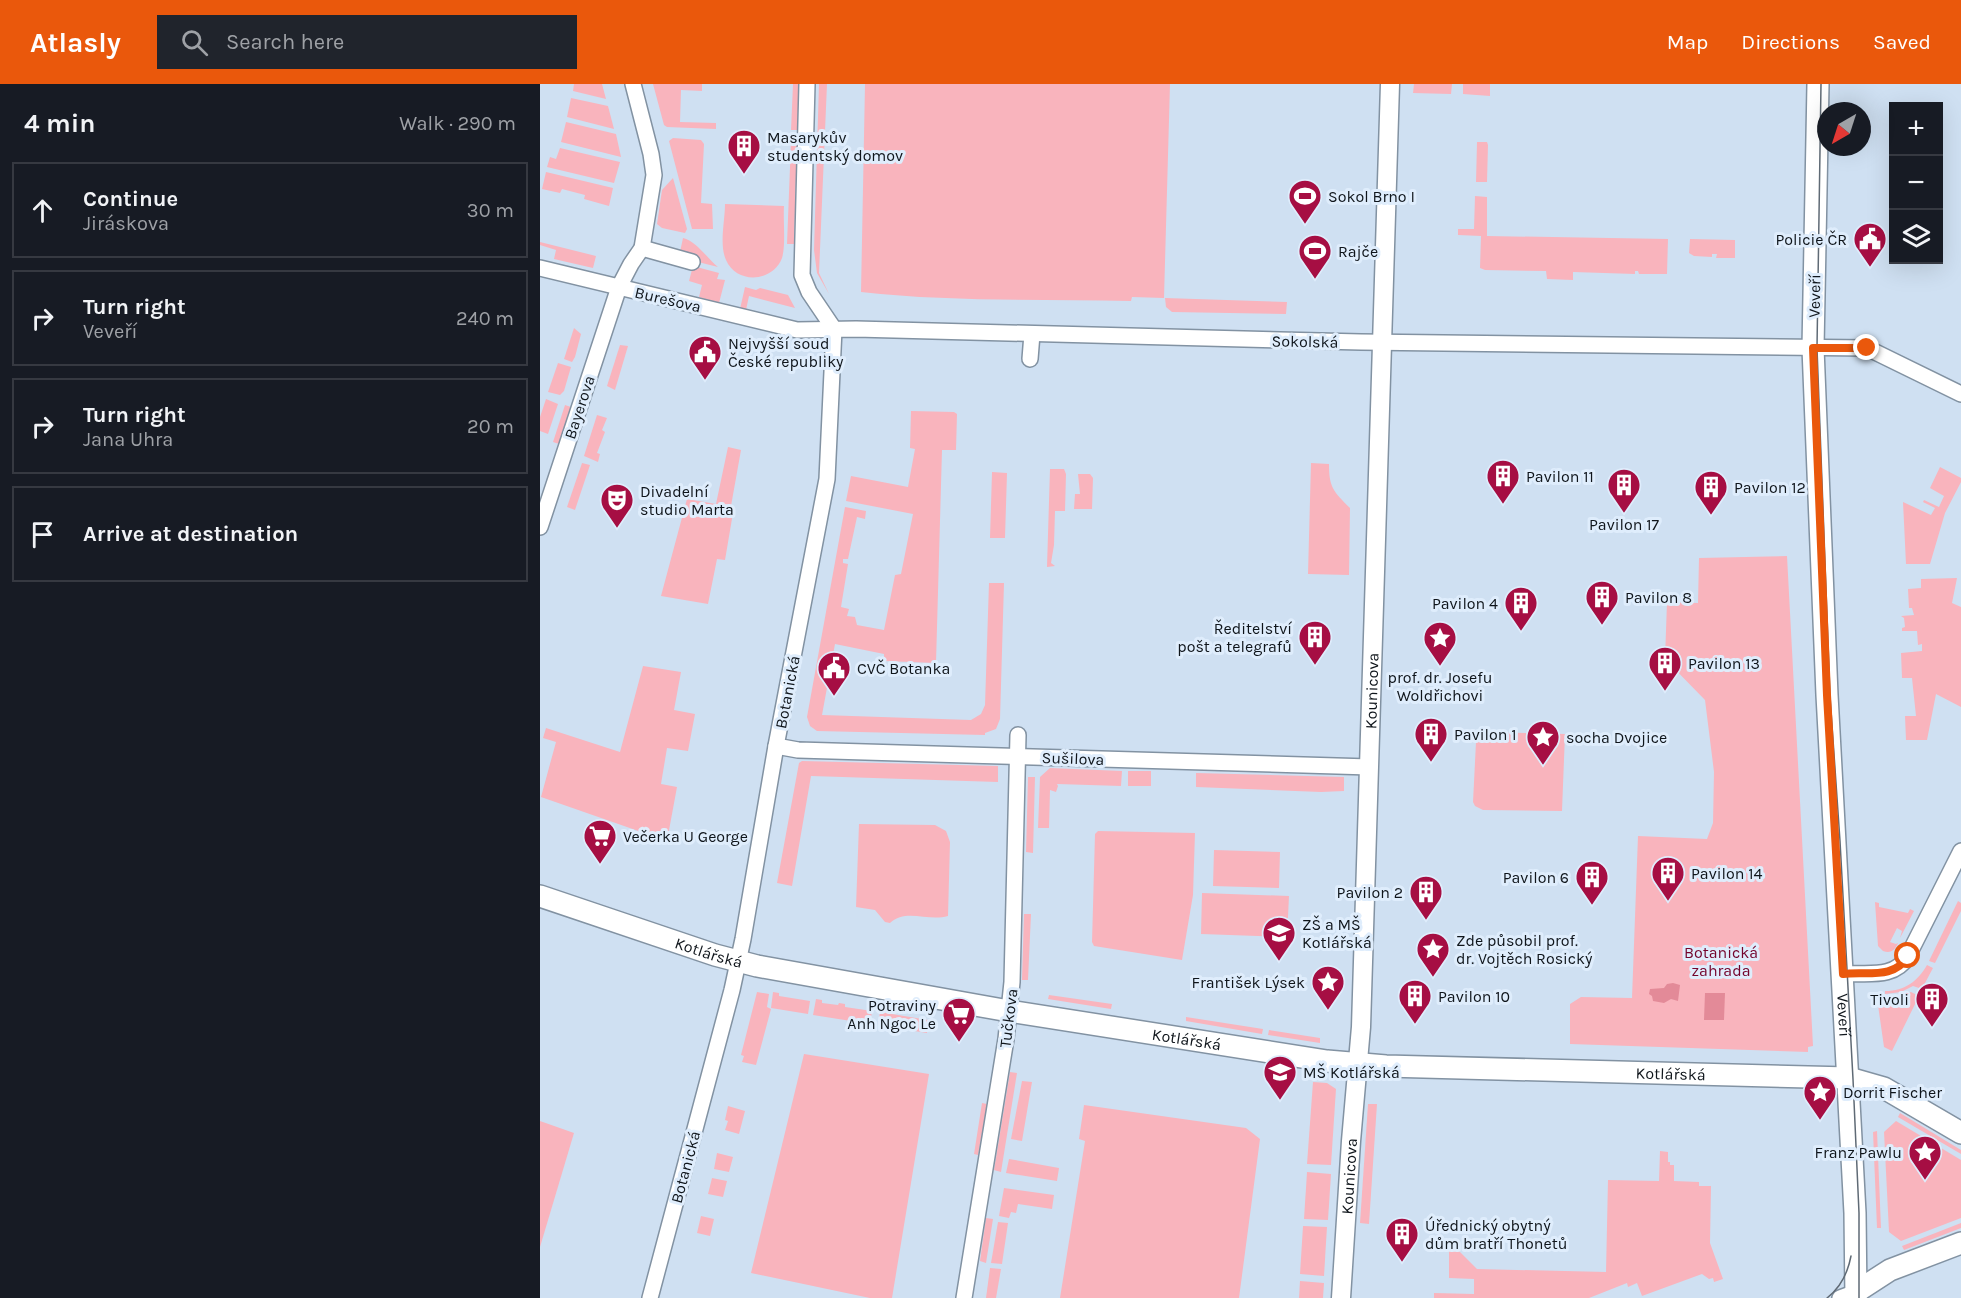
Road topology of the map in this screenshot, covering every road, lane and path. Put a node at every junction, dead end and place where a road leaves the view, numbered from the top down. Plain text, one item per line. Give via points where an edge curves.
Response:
1 (633, 84) edge
2 (807, 84) edge
3 (1390, 84) edge
4 (1818, 84) edge
5 (642, 248) junction
6 (692, 262) dead end
7 (540, 268) edge
8 (619, 287) junction
9 (834, 329) junction
10 (797, 330) joint
11 (1032, 334) junction
12 (1382, 342) junction
13 (1813, 348) junction
14 (1030, 359) dead end
15 (1961, 394) edge
16 (540, 527) edge
17 (1018, 735) dead end
18 (777, 746) junction
19 (1018, 757) junction
20 (1370, 767) junction
21 (1961, 851) edge
22 (540, 896) edge
23 (737, 962) junction
24 (1843, 974) junction
25 (1009, 1011) junction
26 (1358, 1064) junction
27 (1849, 1078) junction
28 (1961, 1133) edge
29 (1961, 1243) edge
30 (1850, 1296) edge
31 (651, 1298) edge
32 (964, 1298) edge
33 (1341, 1298) edge

1 - 5 street via 654,175
2 - 9 street via 802,276
3 - 12 street, Kounicova
4 - 13 main road, Veveří
5 - 6 street
5 - 8 street, Bayerova
7 - 8 street, Burešova
8 - 10 street, Burešova
8 - 16 street, Bayerova
9 - 10 street, Sokolská
9 - 11 street, Sokolská
9 - 18 street, Botanická via 827,478
11 - 12 street, Sokolská
11 - 14 street
12 - 13 street, Sokolská
12 - 20 street, Kounicova
13 - 15 street, Sokolská via 1867,348
13 - 24 main road, Veveří
17 - 19 street, Tučkova
18 - 19 street, Sušilova via 798,750
18 - 23 street, Botanická
19 - 20 street, Sušilova
19 - 25 street, Tučkova
20 - 26 street, Kounicova
21 - 24 street via 1902,965 1889,972
22 - 23 main road, Kotlářská
23 - 25 main road, Kotlářská
23 - 31 street, Botanická
24 - 27 main road, Veveří
25 - 26 main road, Kotlářská
25 - 32 street, Tučkova
26 - 27 main road, Kotlářská
26 - 33 street, Kounicova
27 - 28 main road, Kotlářská via 1884,1089
27 - 30 main road, Veveří via 1855,1214
29 - 30 main road via 1890,1270

